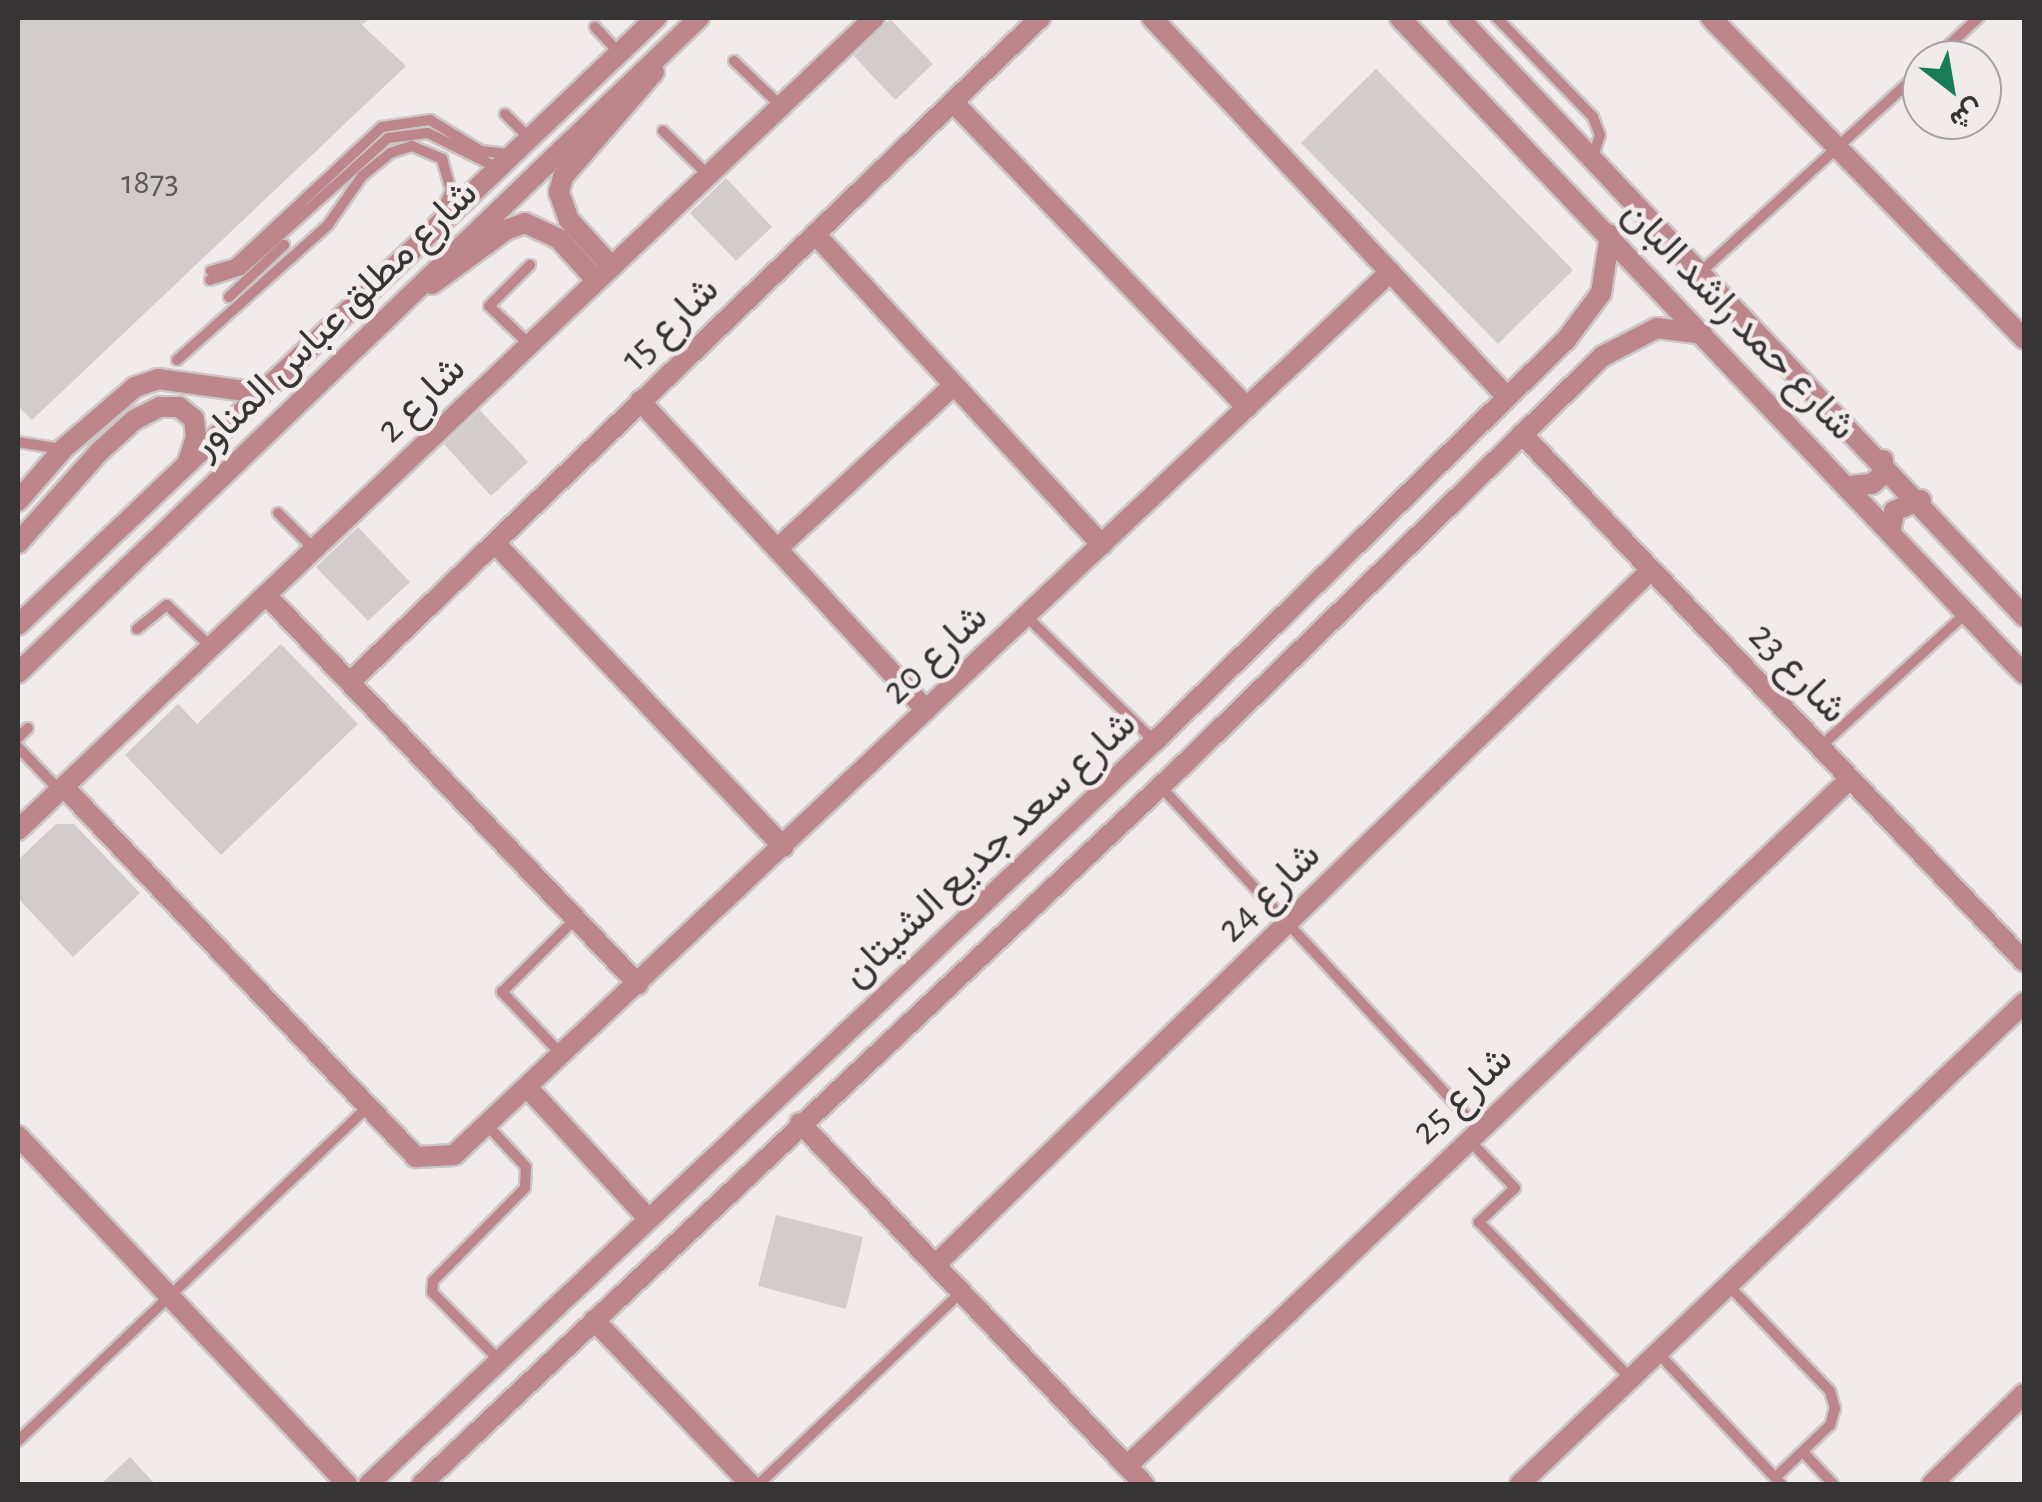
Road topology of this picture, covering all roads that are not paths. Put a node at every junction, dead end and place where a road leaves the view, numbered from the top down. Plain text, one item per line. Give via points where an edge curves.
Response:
1 (656, 18) edge
2 (700, 18) edge
3 (871, 18) edge
4 (1040, 18) edge
5 (1152, 18) edge
6 (1400, 18) edge
7 (1460, 18) edge
8 (1497, 18) edge
9 (1711, 18) edge
10 (1978, 18) edge
11 (595, 27) dead end
12 (1954, 40) edge
13 (667, 48) junction
14 (618, 52) junction
15 (734, 61) dead end
16 (1902, 89) edge
17 (953, 102) junction
18 (781, 106) junction
19 (505, 114) dead end
20 (662, 131) dead end
21 (528, 137) junction
22 (1838, 149) junction
23 (1593, 157) junction
24 (503, 161) junction
25 (708, 174) junction
26 (814, 234) junction
27 (1610, 235) junction
28 (284, 245) dead end
29 (415, 247) junction
30 (530, 265) dead end
31 (1702, 271) junction
32 (1390, 272) junction
33 (604, 273) junction
34 (213, 277) junction
35 (407, 296) junction
36 (229, 297) junction
37 (229, 313) junction
38 (1703, 334) junction
39 (1566, 340) junction
40 (2024, 340) edge
41 (529, 344) junction
42 (177, 360) dead end
43 (1593, 366) junction
44 (954, 385) junction
45 (260, 393) junction
46 (1507, 397) junction
47 (640, 401) junction
48 (1247, 408) junction
49 (1522, 434) junction
50 (18, 442) edge
51 (63, 449) junction
52 (1882, 460) junction
53 (85, 468) junction
54 (185, 470) junction
55 (1848, 486) junction
56 (18, 500) edge
57 (1920, 500) junction
58 (278, 513) dead end
59 (1891, 530) junction
60 (18, 543) edge
61 (495, 543) junction
62 (1102, 546) junction
63 (777, 549) junction
64 (314, 550) junction
65 (1651, 570) junction
66 (267, 596) junction
67 (1967, 613) junction
68 (1026, 616) junction
69 (2024, 616) edge
70 (18, 625) edge
71 (137, 628) dead end
72 (211, 648) junction
73 (18, 672) edge
74 (2024, 674) edge
75 (350, 682) junction
76 (926, 710) junction
77 (28, 728) dead end
78 (18, 738) edge
79 (1154, 742) junction
80 (18, 747) edge
81 (1820, 747) junction
82 (1180, 768) junction
83 (1850, 779) junction
84 (1110, 784) junction
85 (1161, 786) junction
86 (62, 789) junction
87 (1132, 810) junction
88 (18, 830) edge
89 (784, 847) junction
90 (576, 918) junction
91 (1288, 922) junction
92 (2024, 961) edge
93 (638, 984) junction
94 (2024, 1004) edge
95 (562, 1054) junction
96 (527, 1087) junction
97 (368, 1107) junction
98 (800, 1122) junction
99 (487, 1125) junction
100 (1472, 1133) junction
101 (18, 1136) edge
102 (648, 1218) junction
103 (935, 1264) junction
104 (1728, 1285) junction
105 (961, 1292) junction
106 (169, 1296) junction
107 (594, 1320) junction
108 (1658, 1353) junction
109 (499, 1360) junction
110 (1631, 1379) junction
111 (2024, 1394) edge
112 (18, 1441) edge
113 (1803, 1452) junction
114 (1126, 1466) junction
115 (1778, 1481) edge
116 (347, 1484) edge
117 (369, 1484) edge
118 (422, 1484) edge
119 (750, 1484) edge
120 (759, 1484) edge
121 (1144, 1484) edge
122 (1520, 1484) edge
123 (1834, 1484) edge
124 (1932, 1484) edge

1 - 14 street, شارع مطلق عباس المناور
2 - 13 street, شارع مطلق عباس المناور
3 - 18 street, شارع 2
4 - 17 street, شارع 15
5 - 32 street
6 - 27 street, شارع حمد راشد البان
7 - 23 street, شارع حمد راشد البان
8 - 23 lane via 1593,117 1600,136
9 - 22 street
10 - 12 lane
11 - 14 lane
13 - 33 street via 642,91 563,177 559,192 569,220
13 - 35 street, شارع مطلق عباس المناور
14 - 21 street, شارع مطلق عباس المناور
15 - 18 lane
16 - 22 lane
17 - 26 street, شارع 15
17 - 48 street
18 - 25 street, شارع 2
19 - 21 lane
20 - 25 lane
21 - 24 street, شارع مطلق عباس المناور
22 - 31 lane
22 - 40 street
23 - 31 street, شارع حمد راشد البان
24 - 29 street, شارع مطلق عباس المناور
24 - 34 lane via 428,132 388,138 240,270
24 - 34 lane via 430,120 382,127
25 - 33 street, شارع 2
26 - 44 street
26 - 47 street, شارع 15
27 - 38 street, شارع حمد راشد البان
27 - 39 street, شارع سعد جديع الشيتان via 1601,293
28 - 36 lane
29 - 37 lane via 448,202 451,179 442,159 412,146 371,168 334,219
29 - 45 street, شارع مطلق عباس المناور
30 - 41 lane via 489,306
31 - 52 street, شارع حمد راشد البان
32 - 46 street
32 - 48 street, شارع 20
33 - 35 street via 525,223
33 - 41 street, شارع 2
34 - 36 lane
35 - 73 street, شارع مطلق عباس المناور
36 - 37 lane
37 - 42 lane
38 - 43 street, شارع سعد جديع الشيتان via 1657,328 1615,347
38 - 55 street, شارع حمد راشد البان
39 - 43 street via 1586,345
39 - 46 street, شارع سعد جديع الشيتان
41 - 64 street, شارع 2
43 - 49 street, شارع سعد جديع الشيتان
44 - 62 street
44 - 63 street
45 - 51 street via 158,379 116,399
45 - 54 street, شارع مطلق عباس المناور
46 - 79 street, شارع سعد جديع الشيتان
47 - 61 street, شارع 15
47 - 63 street
48 - 62 street, شارع 20
49 - 65 street, شارع 23
49 - 82 street, شارع سعد جديع الشيتان
50 - 51 lane
51 - 53 street
51 - 56 street
52 - 55 street via 1882,475 1872,484
52 - 57 street, شارع حمد راشد البان
53 - 54 street via 134,420 178,407 194,419 196,437
53 - 60 street
54 - 70 street, شارع مطلق عباس المناور
55 - 59 street, شارع حمد راشد البان
57 - 59 street via 1894,511
57 - 69 street, شارع حمد راشد البان
58 - 64 lane
59 - 67 street, شارع حمد راشد البان
61 - 75 street, شارع 15
61 - 89 street
62 - 68 street, شارع 20
63 - 76 street
64 - 66 street, شارع 2
65 - 81 street, شارع 23
65 - 91 street, شارع 24
66 - 72 street, شارع 2
66 - 75 street
67 - 74 street, شارع حمد راشد البان
67 - 81 lane
68 - 76 street, شارع 20
68 - 79 lane
71 - 72 lane via 166,606
72 - 86 street, شارع 2
75 - 90 street
76 - 89 street, شارع 20
77 - 78 lane
79 - 82 street via 1159,763
79 - 84 street, شارع سعد جديع الشيتان
80 - 86 lane
81 - 83 street, شارع 23
82 - 85 street, شارع سعد جديع الشيتان
83 - 92 street, شارع 23
83 - 100 street, شارع 25
84 - 87 street via 1133,788
84 - 102 street, شارع سعد جديع الشيتان
85 - 87 street, شارع سعد جديع الشيتان
85 - 91 lane
86 - 88 street, شارع 2
86 - 97 street, شارع 20
87 - 98 street, شارع سعد جديع الشيتان
89 - 93 street, شارع 20
90 - 93 street
90 - 95 lane via 502,992
91 - 100 lane
91 - 103 street, شارع 24
93 - 95 street, شارع 20
94 - 104 street
95 - 96 street, شارع 20
96 - 99 street, شارع 20
96 - 102 street
97 - 99 street, شارع 20 via 416,1157 454,1156
97 - 106 lane
98 - 103 street
98 - 107 street, شارع سعد جديع الشيتان
99 - 109 lane via 526,1167 525,1188 432,1281 432,1292
100 - 110 lane via 1515,1188 1479,1222
100 - 114 street, شارع 25
101 - 106 street
102 - 109 street, شارع سعد جديع الشيتان
103 - 105 street
104 - 108 street
104 - 113 lane via 1830,1391 1830,1425
105 - 114 street
105 - 120 lane
106 - 112 lane
106 - 116 street
107 - 118 street, شارع سعد جديع الشيتان
107 - 119 street
108 - 110 street
108 - 115 lane
109 - 117 street, شارع سعد جديع الشيتان
110 - 122 street
111 - 124 street
113 - 115 lane
113 - 123 lane
114 - 121 street

